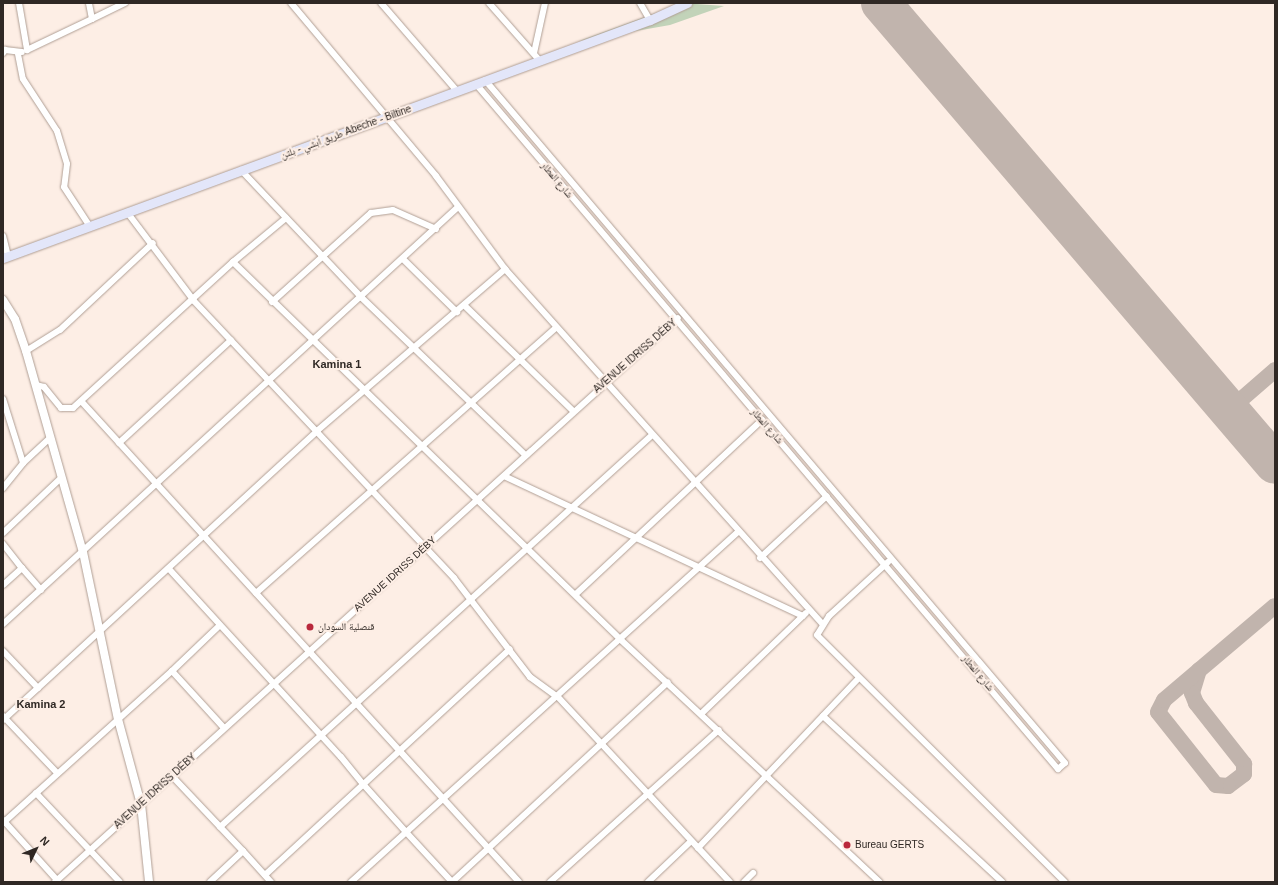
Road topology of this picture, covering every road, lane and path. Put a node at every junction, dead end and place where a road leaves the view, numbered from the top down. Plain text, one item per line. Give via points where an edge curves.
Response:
1 (19, 3) edge
2 (89, 3) edge
3 (125, 3) edge
4 (291, 3) edge
5 (381, 3) edge
6 (489, 3) edge
7 (545, 3) edge
8 (640, 3) edge
9 (687, 3) edge
10 (92, 19) junction
11 (650, 20) junction
12 (27, 50) junction
13 (3, 53) edge
14 (18, 54) junction
15 (536, 56) junction
16 (480, 82) junction
17 (456, 90) junction
18 (387, 117) junction
19 (241, 170) junction
20 (572, 184) junction
21 (566, 190) junction
22 (457, 208) junction
23 (127, 212) junction
24 (286, 218) junction
25 (89, 225) junction
26 (436, 229) junction
27 (3, 236) edge
28 (153, 243) junction
29 (6, 257) edge
30 (323, 258) junction
31 (403, 259) junction
32 (233, 262) junction
33 (639, 264) junction
34 (505, 269) junction
35 (634, 270) junction
36 (362, 298) junction
37 (3, 300) edge
38 (194, 301) junction
39 (272, 302) junction
40 (464, 305) junction
41 (457, 312) junction
42 (683, 315) junction
43 (676, 319) junction
44 (556, 328) junction
45 (231, 340) junction
46 (312, 340) junction
47 (415, 347) junction
48 (26, 351) junction
49 (520, 358) junction
50 (270, 379) junction
51 (604, 382) junction
52 (36, 385) junction
53 (365, 391) junction
54 (3, 399) edge
55 (82, 402) junction
56 (471, 403) junction
57 (573, 411) junction
58 (762, 420) junction
59 (318, 430) junction
60 (652, 435) junction
61 (51, 437) junction
62 (119, 443) junction
63 (422, 446) junction
64 (525, 455) junction
65 (23, 463) junction
66 (504, 476) junction
67 (60, 479) junction
68 (694, 484) junction
69 (156, 485) junction
70 (3, 488) edge
71 (372, 491) junction
72 (827, 496) junction
73 (476, 500) junction
74 (572, 507) junction
75 (738, 532) junction
76 (3, 533) edge
77 (205, 536) junction
78 (637, 538) junction
79 (3, 544) edge
80 (526, 547) junction
81 (425, 548) junction
82 (84, 552) junction
83 (760, 558) junction
84 (892, 559) junction
85 (886, 564) junction
86 (22, 568) junction
87 (699, 568) junction
88 (170, 570) junction
89 (3, 585) edge
90 (41, 590) junction
91 (256, 593) junction
92 (576, 594) junction
93 (470, 597) junction
94 (810, 610) junction
95 (803, 616) junction
96 (3, 624) edge
97 (822, 624) junction
98 (220, 625) junction
99 (100, 633) junction
100 (621, 640) junction
101 (510, 649) junction
102 (3, 651) edge
103 (309, 651) junction
104 (172, 671) junction
105 (858, 679) junction
106 (668, 682) junction
107 (272, 685) junction
108 (38, 688) junction
109 (558, 698) junction
110 (356, 702) junction
111 (702, 713) junction
112 (823, 716) junction
113 (4, 718) edge
114 (118, 719) junction
115 (224, 728) junction
116 (719, 730) junction
117 (320, 734) junction
118 (600, 744) junction
119 (398, 751) junction
120 (57, 774) junction
121 (172, 776) junction
122 (766, 776) junction
123 (363, 784) junction
124 (36, 793) junction
125 (646, 794) junction
126 (444, 800) junction
127 (141, 804) junction
128 (4, 822) edge
129 (220, 827) junction
130 (406, 832) junction
131 (691, 841) junction
132 (488, 848) junction
133 (698, 848) junction
134 (90, 851) junction
135 (243, 851) junction
136 (753, 873) dead end
137 (265, 875) junction
138 (875, 877) junction
139 (56, 881) edge
140 (120, 882) edge
141 (149, 882) edge
142 (210, 882) edge
143 (271, 882) edge
144 (351, 882) edge
145 (519, 882) edge
146 (550, 882) edge
147 (648, 882) edge
148 (730, 882) edge
149 (744, 882) edge
150 (870, 882) edge
151 (880, 882) edge
152 (1002, 882) edge
153 (1065, 882) edge

1 - 12 street
2 - 10 street
3 - 10 street
4 - 18 street
5 - 17 street
6 - 15 street
7 - 15 street
8 - 11 street
9 - 11 main road, طريق أبشي - بلتن Abeche - Biltine
10 - 12 street
11 - 15 main road, طريق أبشي - بلتن Abeche - Biltine
12 - 14 street
13 - 14 street via 5,50
14 - 25 street via 23,79 57,131 67,164 64,187
15 - 16 main road, طريق أبشي - بلتن Abeche - Biltine
16 - 17 main road, طريق أبشي - بلتن Abeche - Biltine
16 - 20 street, شارع المطار
16 - 21 street, شارع المطار
17 - 18 main road, طريق أبشي - بلتن Abeche - Biltine
18 - 19 main road, طريق أبشي - بلتن Abeche - Biltine
18 - 22 street via 436,176
19 - 23 main road, طريق أبشي - بلتن Abeche - Biltine
19 - 24 street
20 - 21 street
20 - 33 street, شارع المطار
21 - 35 street, شارع المطار
22 - 26 street
22 - 34 street
23 - 25 main road, طريق أبشي - بلتن Abeche - Biltine
23 - 28 street
24 - 30 street
24 - 32 street
25 - 29 main road, طريق أبشي - بلتن Abeche - Biltine
26 - 30 street via 394,210 381,210 371,213
26 - 31 street
27 - 29 street
28 - 38 street
28 - 48 street via 60,330
30 - 36 street
30 - 39 street
31 - 36 street
31 - 41 street
32 - 38 street
32 - 39 street
33 - 35 street
33 - 42 street, شارع المطار
34 - 40 street
34 - 44 street
35 - 43 street, شارع المطار
36 - 46 street
36 - 47 street
37 - 48 street via 15,319
38 - 45 street
38 - 55 street
39 - 46 street
40 - 41 street
40 - 49 street
41 - 47 street
42 - 43 street, AVENUE IDRISS DÉBY
42 - 84 street, شارع المطار
43 - 51 street, AVENUE IDRISS DÉBY
43 - 58 street, شارع المطار
44 - 49 street
44 - 51 street
45 - 50 street
45 - 62 street
46 - 50 street
46 - 53 street
47 - 53 street
47 - 56 street
48 - 52 street
49 - 56 street
49 - 57 street
50 - 59 street
50 - 69 street
51 - 57 street, AVENUE IDRISS DÉBY
51 - 60 street
52 - 55 street via 44,387 66,411
52 - 61 street
53 - 59 street
53 - 63 street
54 - 65 street
55 - 62 street
56 - 63 street
56 - 64 street
57 - 64 street, AVENUE IDRISS DÉBY
58 - 68 street
58 - 72 street, شارع المطار
59 - 71 street
59 - 77 street
60 - 68 street
60 - 74 street
61 - 65 street
61 - 67 street
62 - 69 street
63 - 71 street
63 - 73 street
64 - 66 street, AVENUE IDRISS DÉBY
65 - 70 street
66 - 73 street, AVENUE IDRISS DÉBY
66 - 74 street
67 - 76 street
67 - 82 street
68 - 75 street
68 - 78 street
69 - 77 street
69 - 82 street
71 - 81 street
71 - 91 street
72 - 83 street
72 - 85 street, شارع المطار
73 - 80 street
73 - 81 street, AVENUE IDRISS DÉBY
74 - 78 street
74 - 80 street
75 - 83 street
75 - 87 street
77 - 88 street
77 - 91 street
78 - 87 street
78 - 92 street
79 - 86 street
80 - 92 street
80 - 93 street
81 - 93 street
81 - 103 street, AVENUE IDRISS DÉBY
82 - 90 street
82 - 99 street
83 - 94 street
84 - 85 street
84 - 85 street, شارع المطار via 1065,763 1058,769
85 - 97 street
86 - 89 street
86 - 90 street
87 - 95 street
87 - 100 street
88 - 98 street
88 - 99 street
90 - 96 street
91 - 103 street
92 - 100 street
93 - 101 street
93 - 110 street
94 - 95 street
94 - 97 street
95 - 111 street
97 - 105 street via 817,631 820,640
98 - 104 street
98 - 107 street
99 - 108 street
99 - 114 street
100 - 106 street
100 - 109 street
101 - 109 street via 530,677
101 - 119 street
102 - 108 street
103 - 107 street, AVENUE IDRISS DÉBY
103 - 110 street
104 - 114 street
104 - 115 street
105 - 112 street
105 - 153 street
106 - 111 street
106 - 118 street
107 - 115 street, AVENUE IDRISS DÉBY
107 - 117 street
108 - 113 street
109 - 118 street
109 - 126 street
110 - 117 street
110 - 119 street
111 - 116 street
112 - 122 street
112 - 152 street
113 - 120 street
114 - 120 street
114 - 127 street
115 - 121 street, AVENUE IDRISS DÉBY
116 - 122 street
116 - 125 street
117 - 123 street
117 - 129 street
118 - 125 street
118 - 132 street
119 - 123 street
119 - 126 street
120 - 124 street
121 - 127 street, AVENUE IDRISS DÉBY
121 - 129 street
122 - 133 street
122 - 138 street
123 - 130 street
123 - 137 street
124 - 128 street
124 - 134 street
125 - 131 street
125 - 146 street
126 - 130 street
126 - 132 street
127 - 134 street, AVENUE IDRISS DÉBY
127 - 141 street
128 - 139 street
129 - 135 street
130 - 132 street via 452,882
130 - 144 street
131 - 133 street
131 - 147 street
132 - 145 street
133 - 148 street
134 - 139 street, AVENUE IDRISS DÉBY
134 - 140 street
135 - 137 street
135 - 142 street
136 - 149 street
137 - 143 street
138 - 150 street
138 - 151 street

